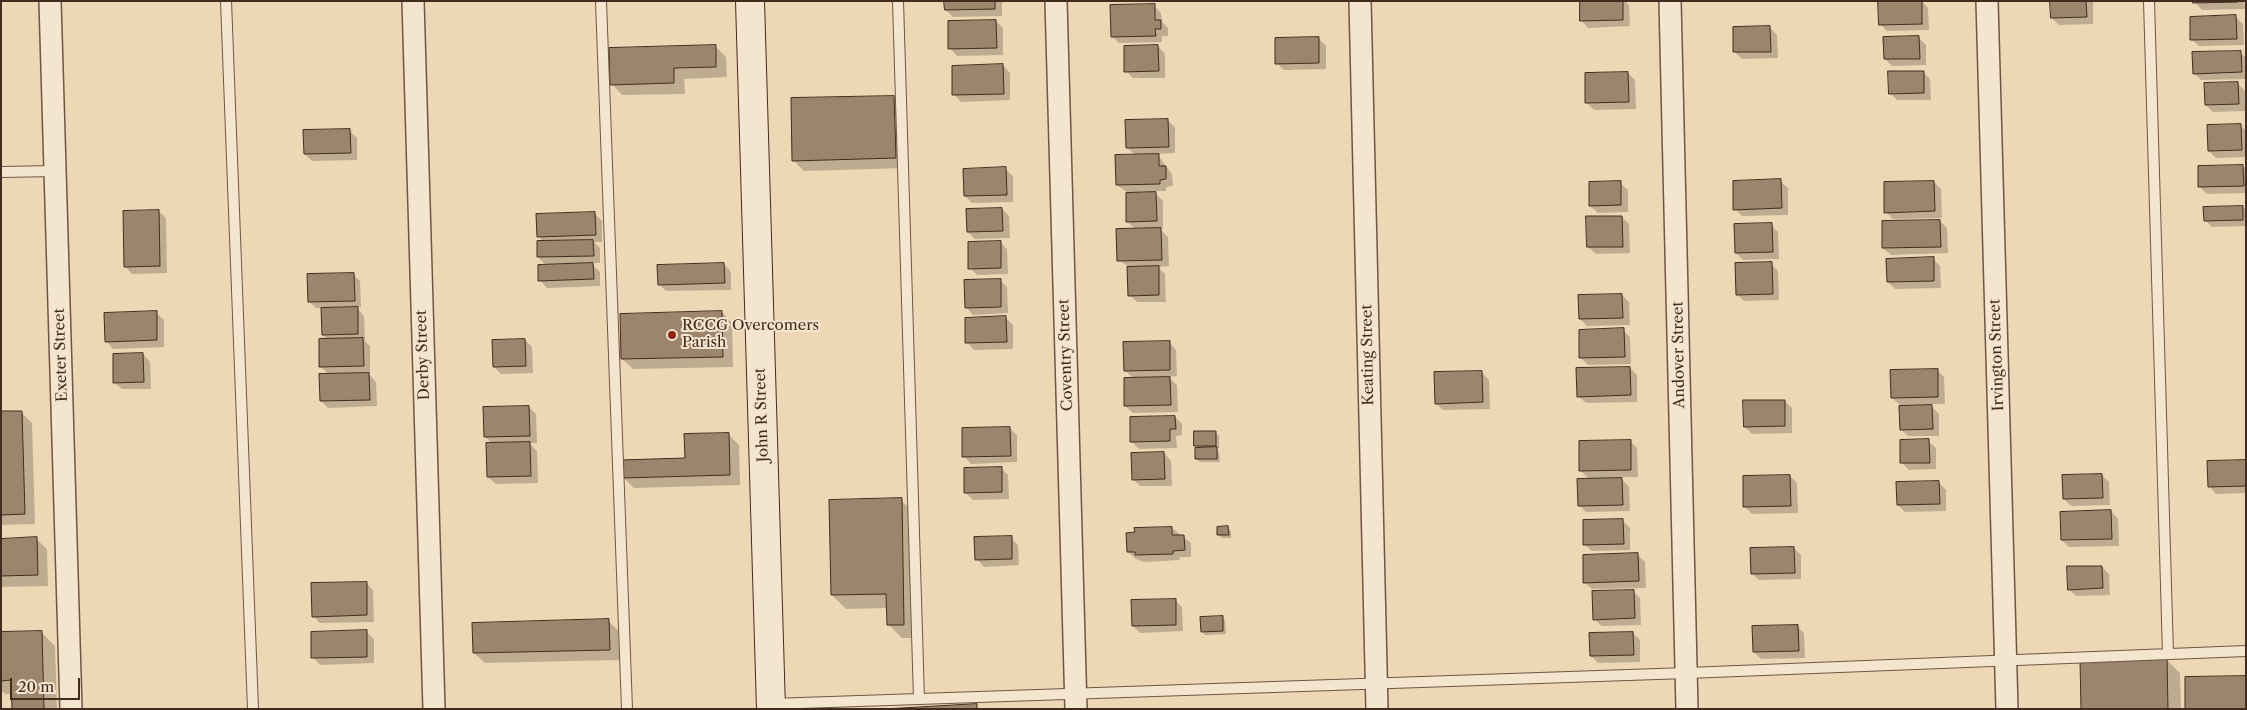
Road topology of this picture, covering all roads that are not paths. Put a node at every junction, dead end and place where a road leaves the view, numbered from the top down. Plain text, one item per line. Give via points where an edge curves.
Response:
1 (50, 1) edge
2 (226, 1) edge
3 (413, 1) edge
4 (601, 1) edge
5 (750, 1) edge
6 (898, 1) edge
7 (1056, 1) edge
8 (1360, 1) edge
9 (1670, 1) edge
10 (1987, 1) edge
11 (2149, 1) edge
12 (55, 170) junction
13 (1, 172) edge
14 (2246, 651) edge
15 (2168, 654) junction
16 (2006, 660) junction
17 (1687, 673) junction
18 (1376, 683) junction
19 (919, 699) junction
20 (1076, 701) edge
21 (849, 705) edge
22 (770, 707) edge
23 (71, 709) edge
24 (253, 709) edge
25 (434, 709) edge
26 (626, 709) edge
27 (1377, 709) edge
28 (1688, 709) edge
29 (2007, 709) edge

1 - 12 street, Exeter Street
2 - 24 lane
3 - 25 street, Derby Street
4 - 26 lane
5 - 22 main road, John R Street
6 - 19 lane
7 - 20 street, Coventry Street
8 - 18 street, Keating Street
9 - 17 street, Andover Street
10 - 16 street, Irvington Street
11 - 15 lane
12 - 13 lane
12 - 23 street, Exeter Street
14 - 15 lane
15 - 16 lane
16 - 17 lane
16 - 29 street, Irvington Street
17 - 18 lane
17 - 28 street, Andover Street
18 - 20 lane
18 - 27 street, Keating Street
19 - 20 lane
19 - 21 lane
21 - 22 lane

